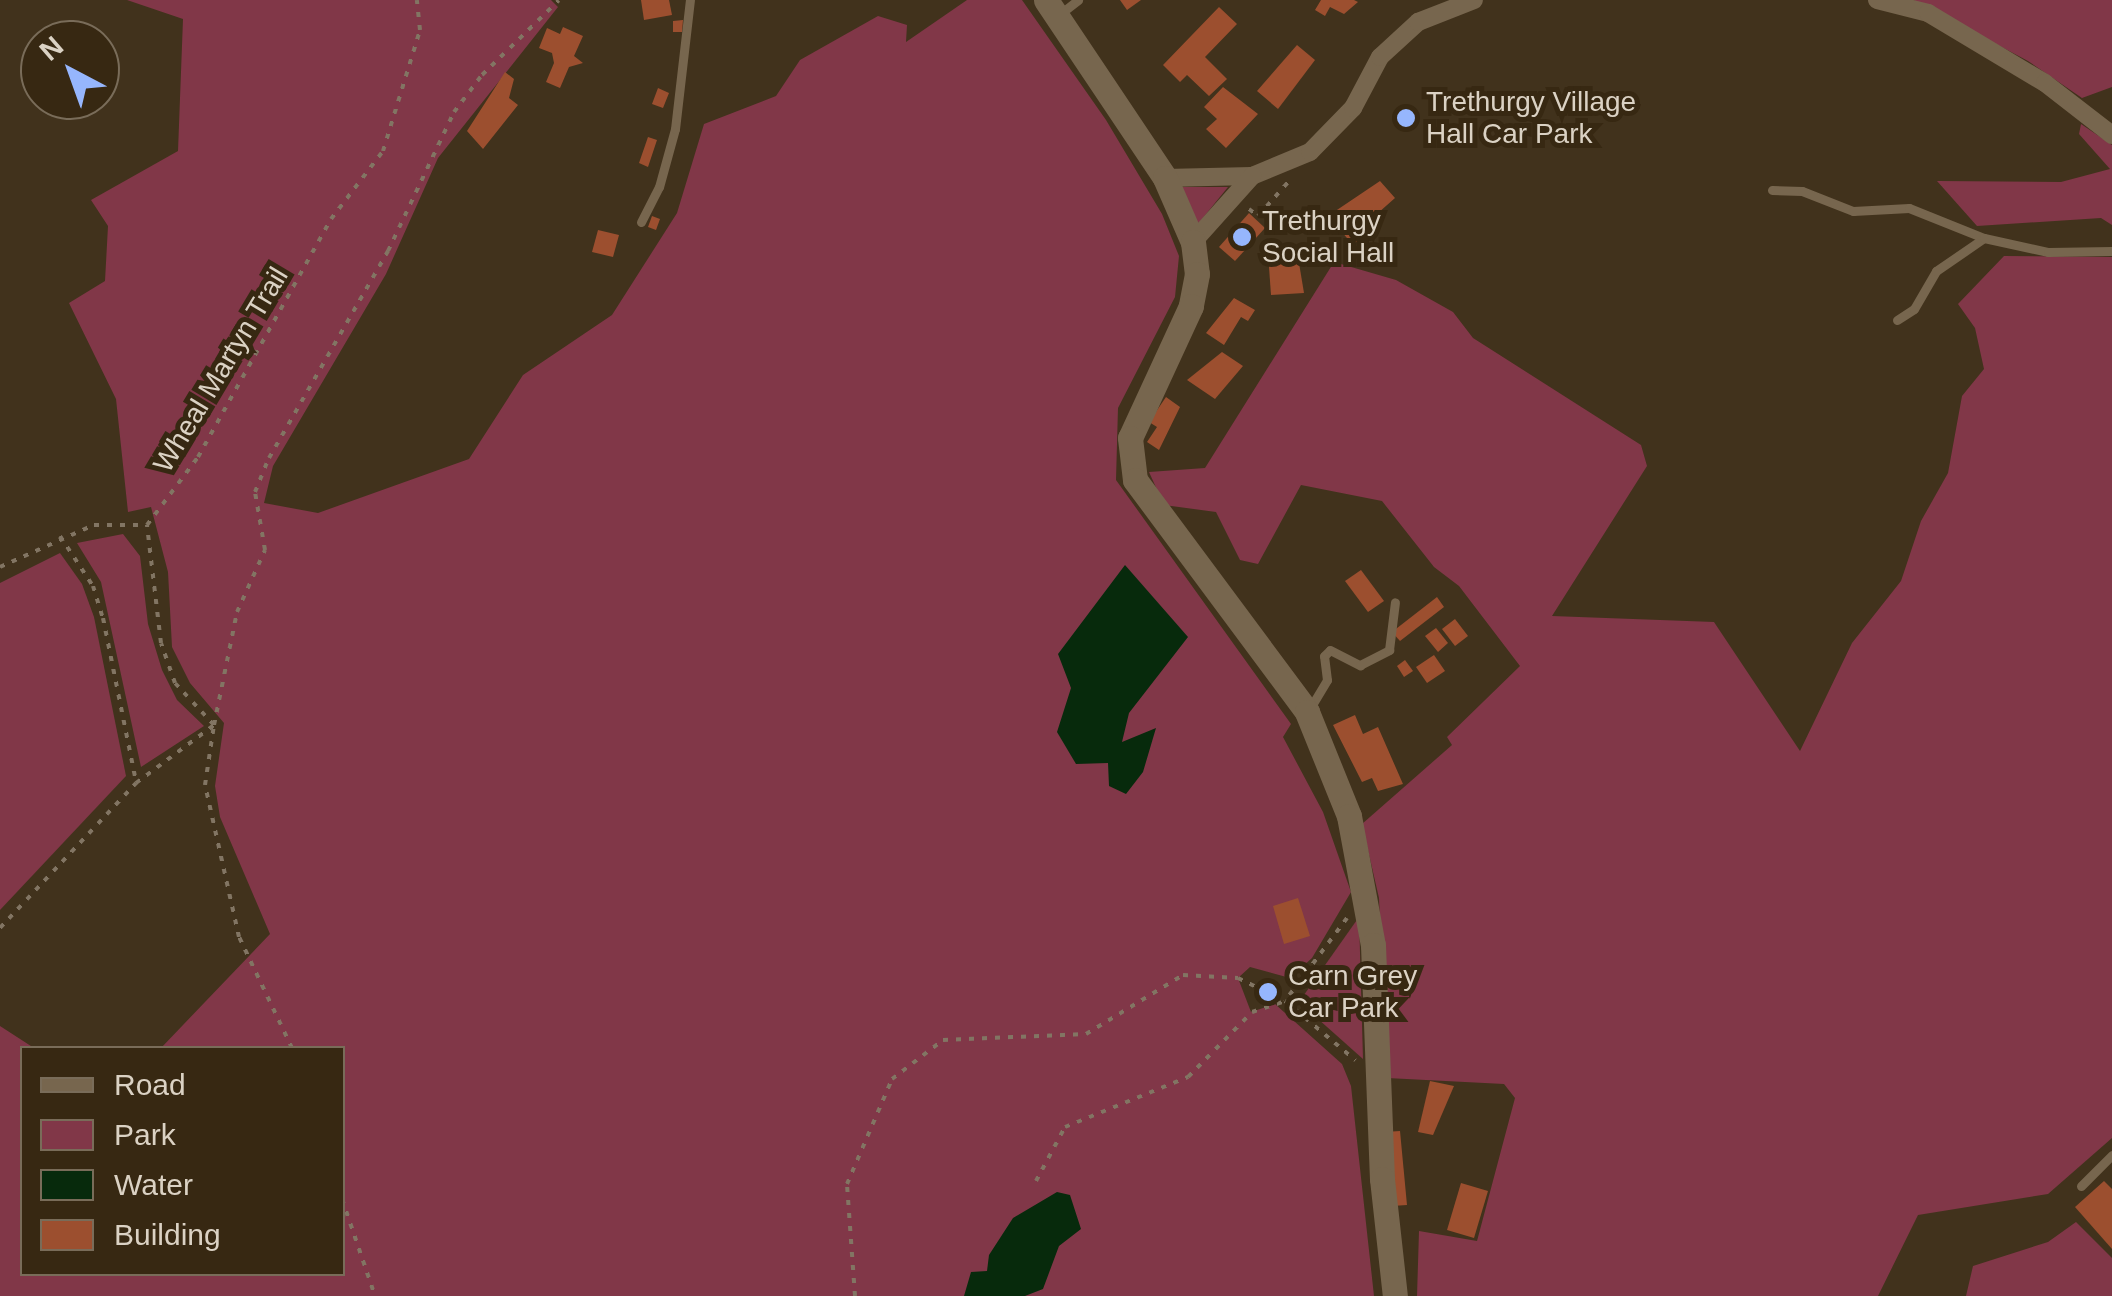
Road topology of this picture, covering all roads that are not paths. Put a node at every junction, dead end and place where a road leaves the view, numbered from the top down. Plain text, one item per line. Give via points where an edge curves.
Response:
1 (690, 0) edge
2 (1078, 0) edge
3 (1474, 0) edge
4 (1877, 0) edge
5 (1051, 8) edge
6 (2112, 135) edge
7 (1252, 176) junction
8 (1165, 178) junction
9 (1772, 190) dead end
10 (641, 222) dead end
11 (1984, 238) junction
12 (1192, 242) junction
13 (2112, 251) edge
14 (1897, 320) dead end
15 (1395, 602) dead end
16 (1307, 712) junction
17 (2112, 1155) edge
18 (2081, 1186) dead end
19 (1395, 1296) edge

1 - 10 lane via 675,129
2 - 5 lane
3 - 7 street via 1418,22 1380,57 1352,108 1310,152
4 - 6 street via 1928,13 2045,83
5 - 8 street
7 - 8 street
7 - 12 street
8 - 12 street
9 - 11 lane via 1802,191 1847,210 1910,208
11 - 13 lane via 2048,252
11 - 14 lane via 1936,271 1914,309
12 - 16 street via 1198,274 1190,306 1136,418 1132,468 1150,506 1251,629
15 - 16 lane via 1388,620 1394,643 1360,665 1330,650 1324,656 1327,680
16 - 19 street via 1349,816 1366,890
17 - 18 lane

